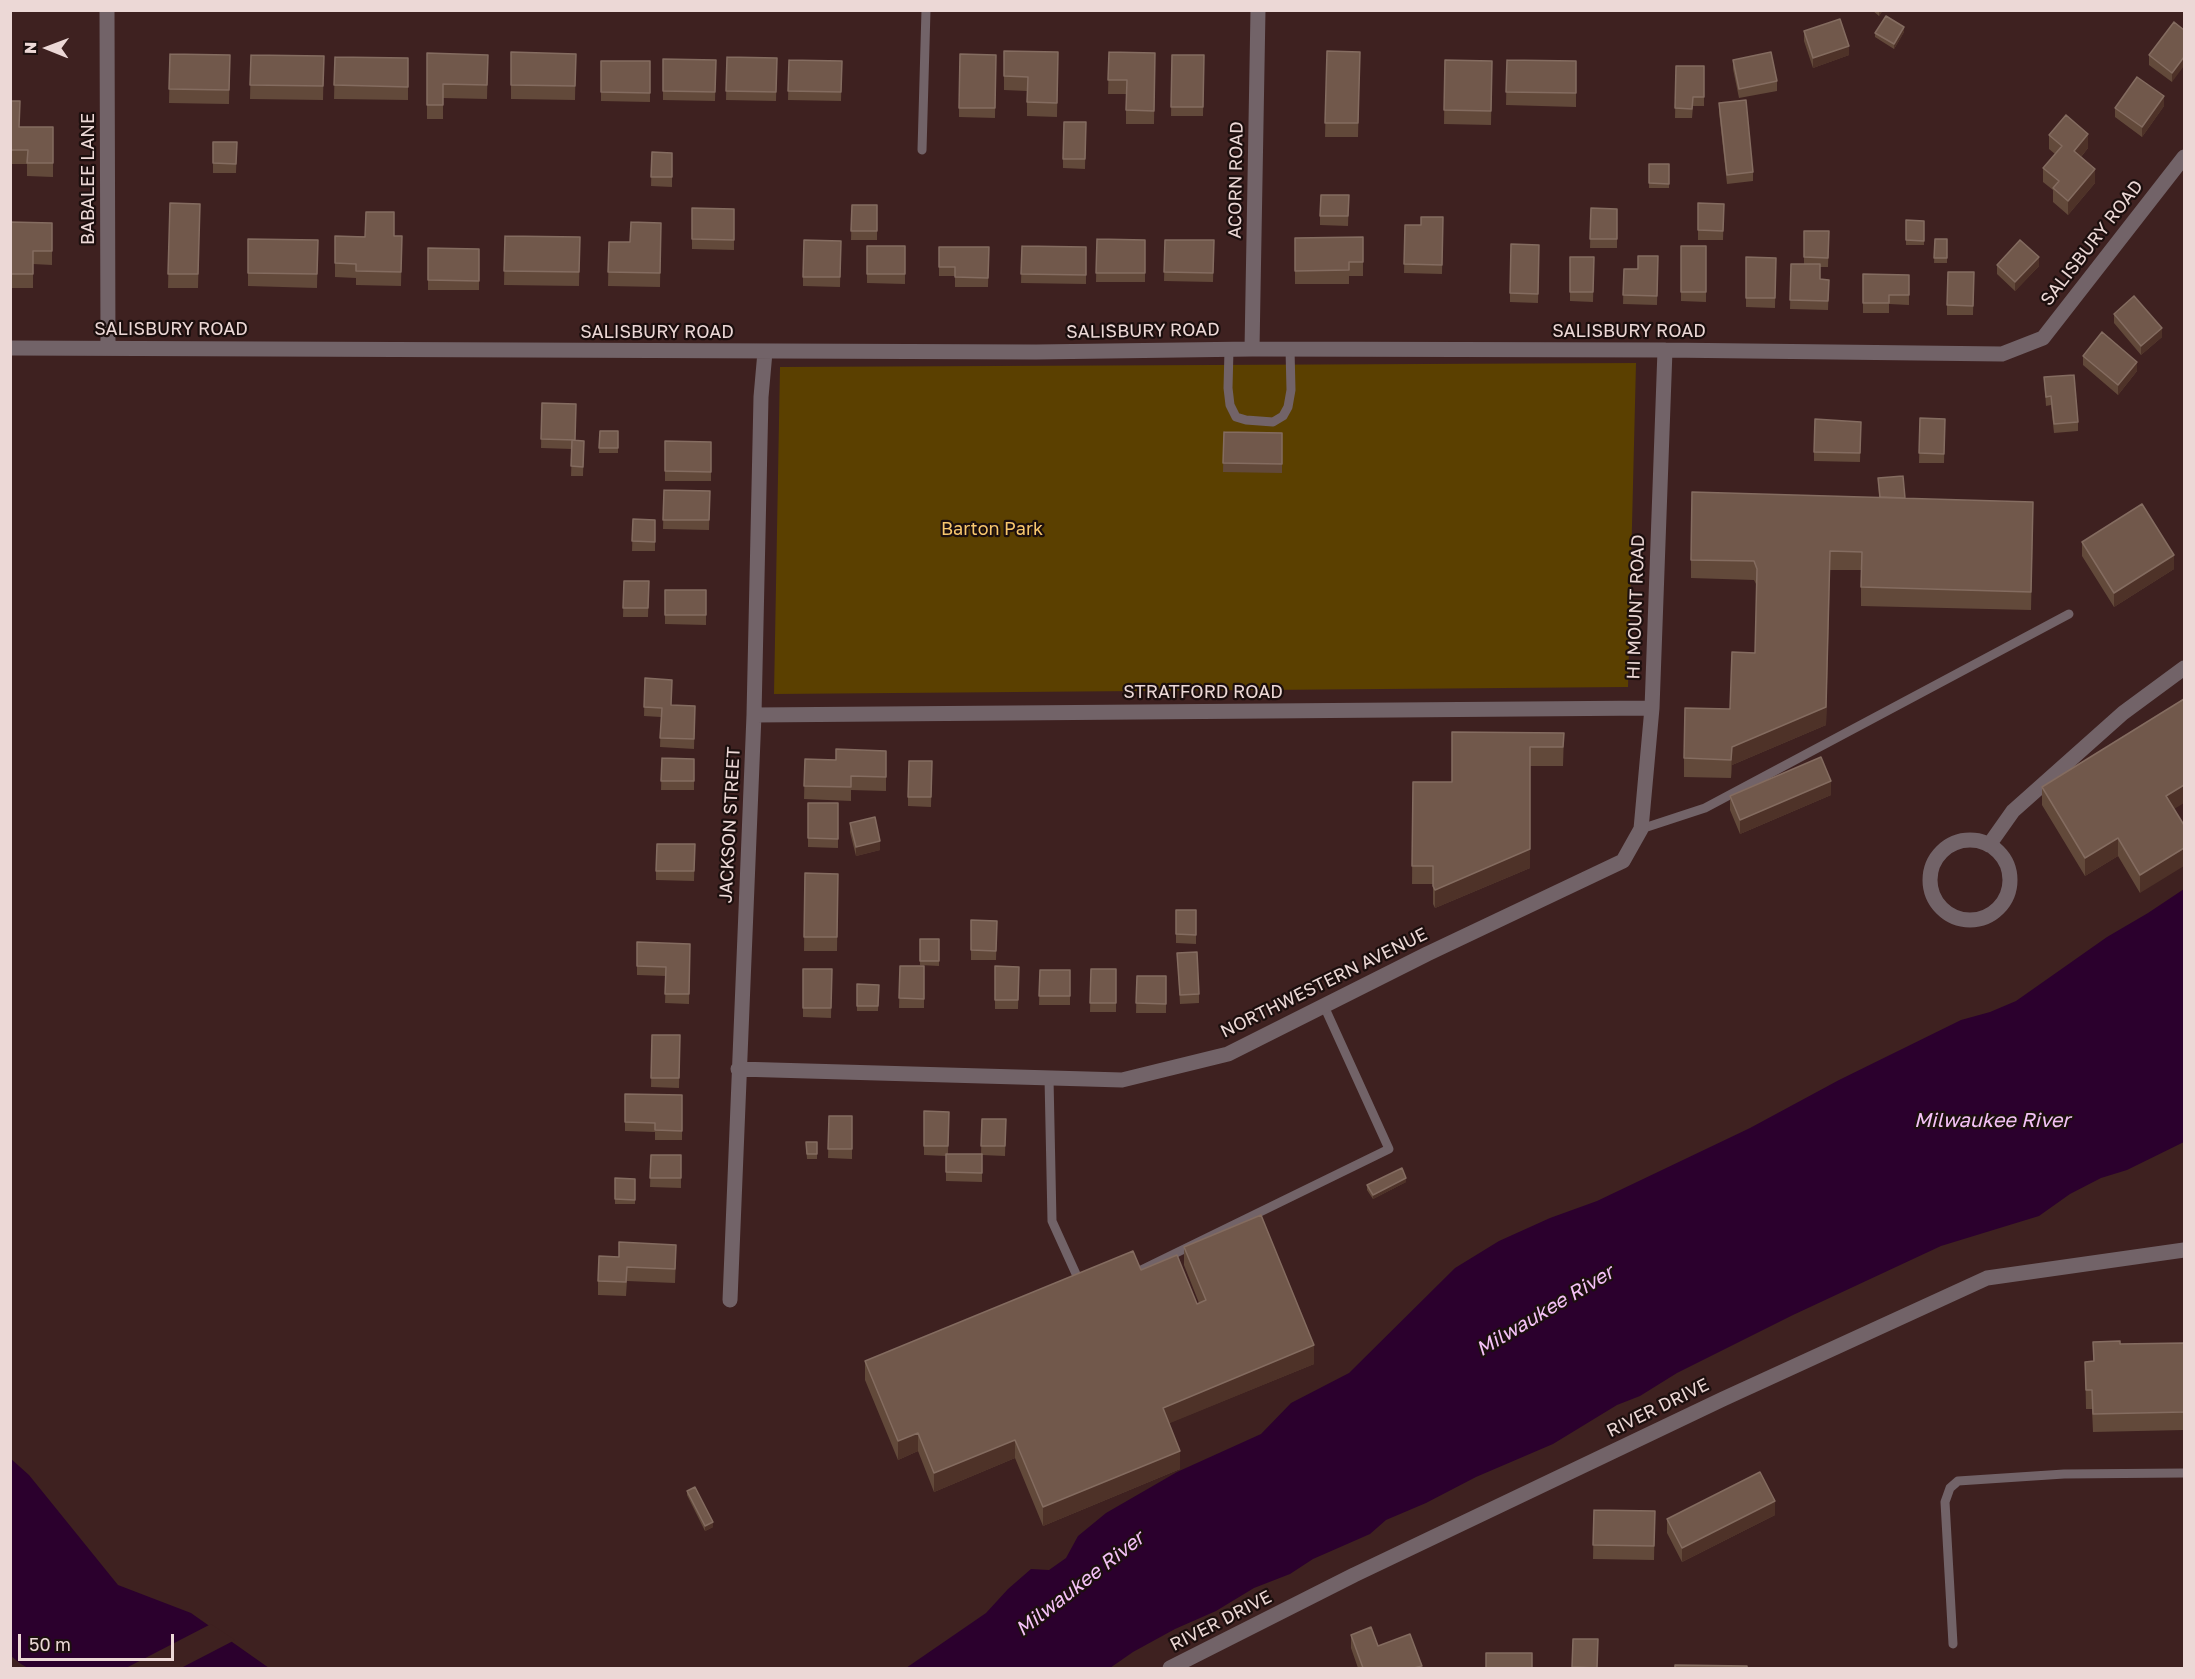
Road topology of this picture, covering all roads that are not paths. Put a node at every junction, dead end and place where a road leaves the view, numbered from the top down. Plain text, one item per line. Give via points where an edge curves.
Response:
1 (107, 10) edge
2 (926, 10) edge
3 (1258, 10) edge
4 (922, 150) dead end
5 (2184, 157) edge
6 (10, 348) edge
7 (108, 348) junction
8 (1252, 349) junction
9 (1290, 349) junction
10 (1229, 350) junction
11 (1665, 350) junction
12 (765, 352) junction
13 (2069, 614) dead end
14 (2184, 668) edge
15 (1652, 708) junction
16 (754, 715) junction
17 (1641, 828) junction
18 (1989, 845) junction
19 (1623, 861) joint
20 (1324, 1006) junction
21 (738, 1069) junction
22 (1049, 1078) junction
23 (2184, 1250) edge
24 (1128, 1276) edge
25 (1087, 1297) edge
26 (730, 1300) dead end
27 (2184, 1473) edge
28 (1953, 1644) dead end
29 (1170, 1668) edge

1 - 7 street, BABALEE LANE
2 - 4 lane
3 - 8 street, ACORN ROAD
5 - 11 street, SALISBURY ROAD via 2043,338 2002,354
6 - 7 street, SALISBURY ROAD
7 - 12 street, SALISBURY ROAD
8 - 9 street, SALISBURY ROAD
8 - 10 street, SALISBURY ROAD
9 - 10 lane via 1288,407 1274,422 1236,417 1228,388
9 - 11 street, SALISBURY ROAD
10 - 12 street, SALISBURY ROAD
11 - 15 street, HI MOUNT ROAD
12 - 16 street, JACKSON STREET
13 - 17 lane via 1706,808
14 - 18 street via 2123,713 2030,796
15 - 16 street, STRATFORD ROAD
15 - 17 street, HI MOUNT ROAD
16 - 21 street, JACKSON STREET
17 - 19 street, HI MOUNT ROAD
18 - 18 street via 1962,840 1938,855 1929,881 1939,907 1950,916 1962,920 1987,917 2005,900 2010,875 2006,863
19 - 20 street, NORTHWESTERN AVENUE
20 - 22 street, NORTHWESTERN AVENUE via 1228,1054 1122,1080
20 - 24 lane via 1389,1149
21 - 22 street, NORTHWESTERN AVENUE
21 - 26 street, JACKSON STREET
22 - 25 lane via 1052,1221
23 - 29 street, RIVER DRIVE via 1987,1278 1354,1575
27 - 28 lane via 2064,1474 1958,1481 1950,1488 1945,1502

